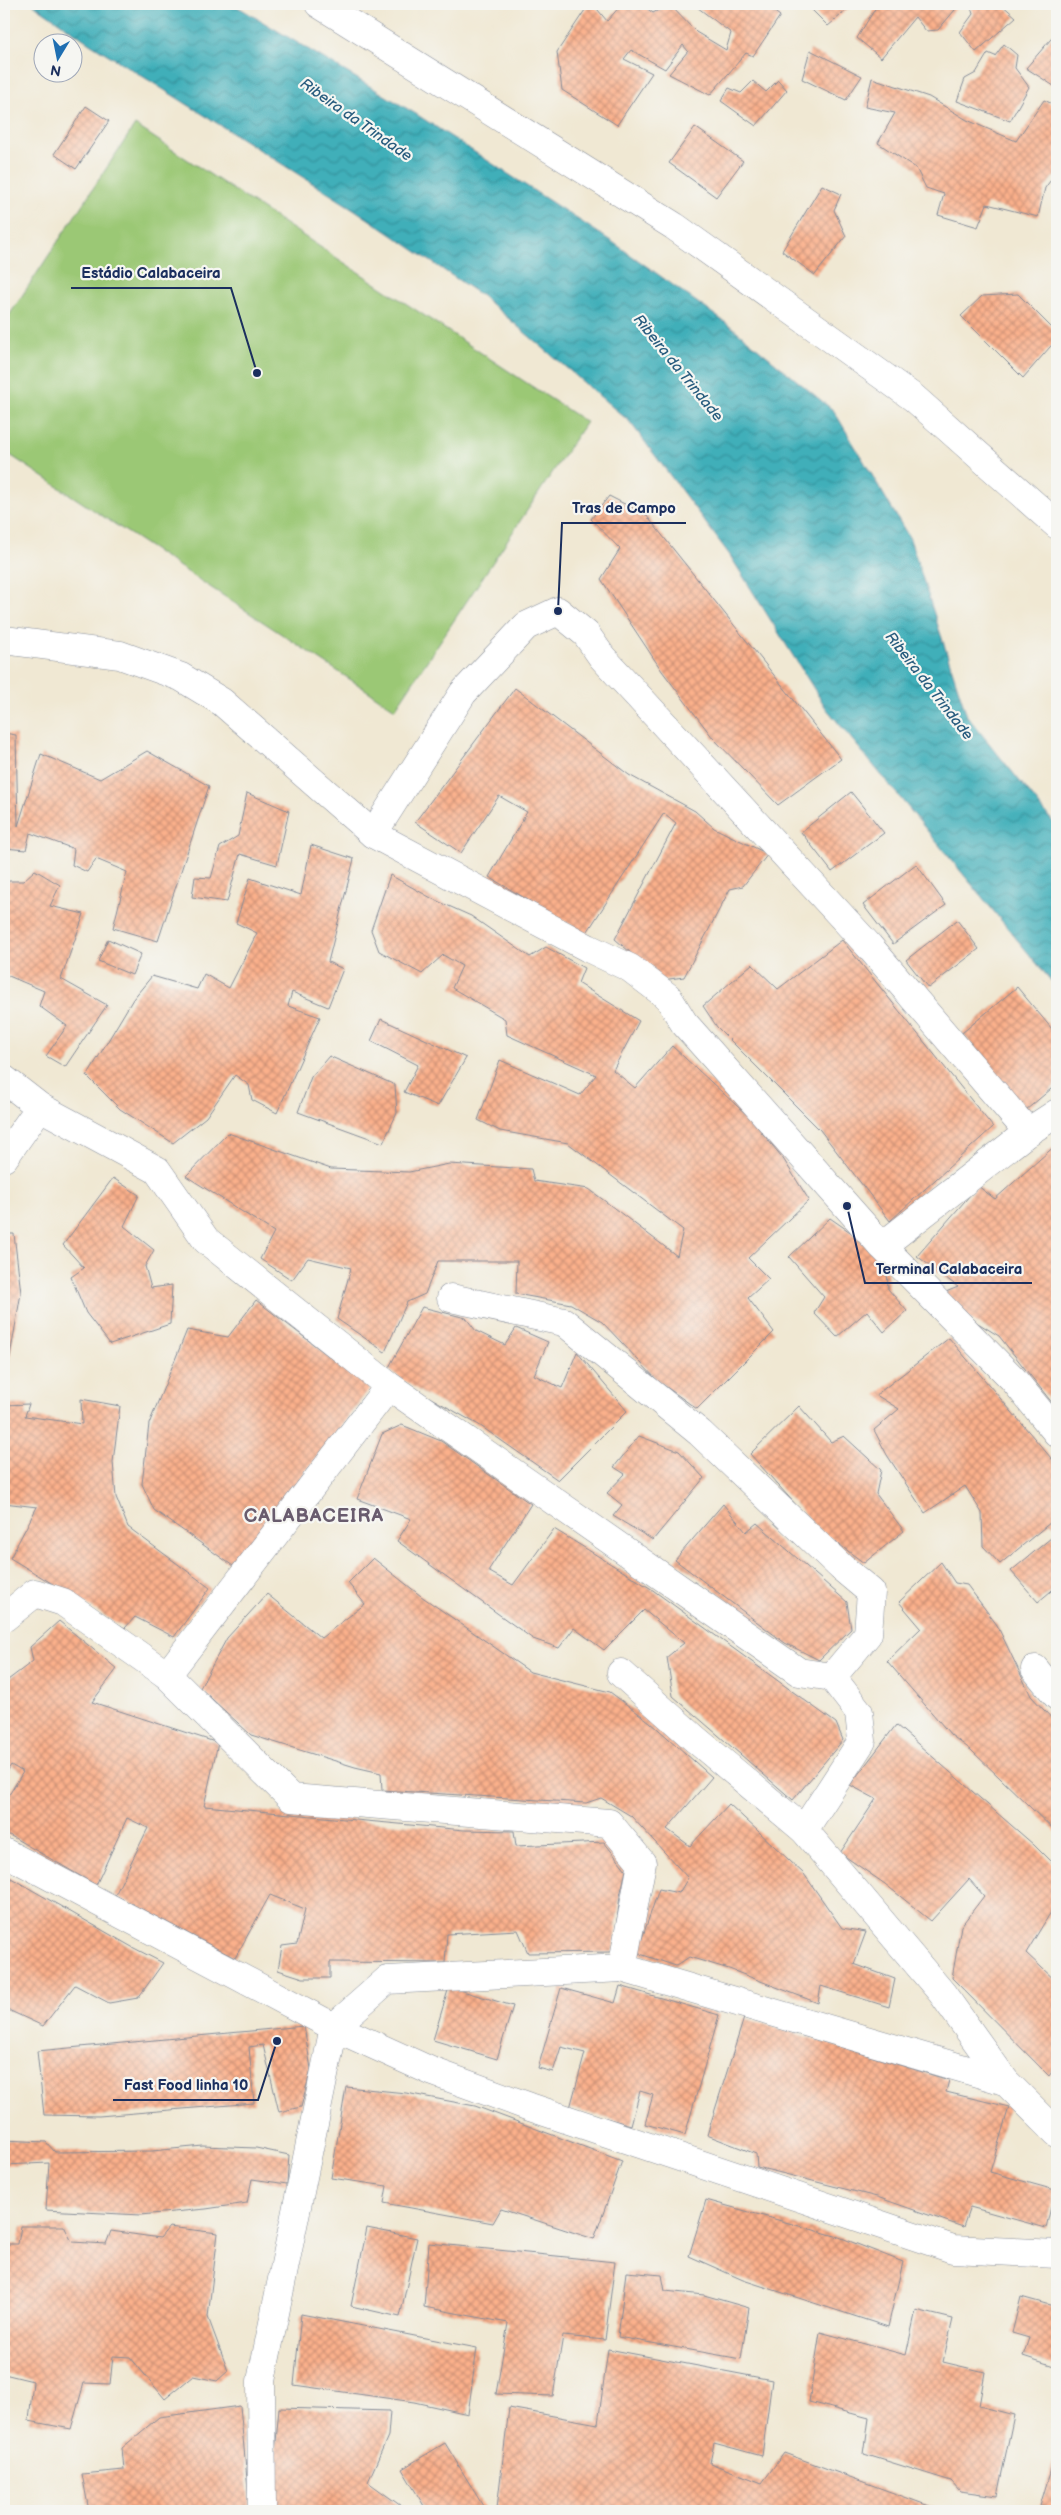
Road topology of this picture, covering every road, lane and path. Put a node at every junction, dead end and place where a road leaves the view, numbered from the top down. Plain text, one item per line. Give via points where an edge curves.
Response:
1 (319, 4) edge
2 (1057, 525) edge
3 (4, 640) edge
4 (373, 834) junction
5 (4, 1079) edge
6 (40, 1107) junction
7 (1057, 1113) edge
8 (1028, 1132) junction
9 (4, 1158) edge
10 (882, 1246) junction
11 (451, 1298) dead end
12 (389, 1386) junction
13 (1057, 1433) edge
14 (4, 1618) edge
15 (1036, 1669) dead end
16 (621, 1672) dead end
17 (167, 1675) junction
18 (832, 1677) junction
19 (1057, 1696) edge
20 (804, 1830) junction
21 (4, 1852) edge
22 (622, 1968) junction
23 (334, 2027) junction
24 (1006, 2081) junction
25 (1057, 2132) edge
26 (1057, 2254) edge
27 (262, 2511) edge

1 - 2 street via 674,226 914,398
3 - 4 street via 120,655 181,677 222,702
4 - 8 street via 463,693 526,626 558,611 586,634 602,658 868,946
4 - 10 street via 630,968 668,998 684,1023
5 - 6 street
6 - 9 street
6 - 12 street via 158,1170 206,1240
7 - 8 street
8 - 10 street
10 - 13 street via 1013,1379
11 - 18 street via 564,1322 700,1433 871,1592 868,1634
12 - 17 street
12 - 18 street via 799,1672
14 - 17 street via 35,1594 63,1602
15 - 19 street
16 - 20 street
17 - 22 street via 291,1798 609,1823 642,1863
18 - 20 street via 859,1712 862,1741
20 - 24 street via 942,1993
21 - 23 street
22 - 23 street via 387,1980
22 - 24 street
23 - 26 street via 432,2071 530,2107 953,2249
23 - 27 street via 261,2381
24 - 25 street

